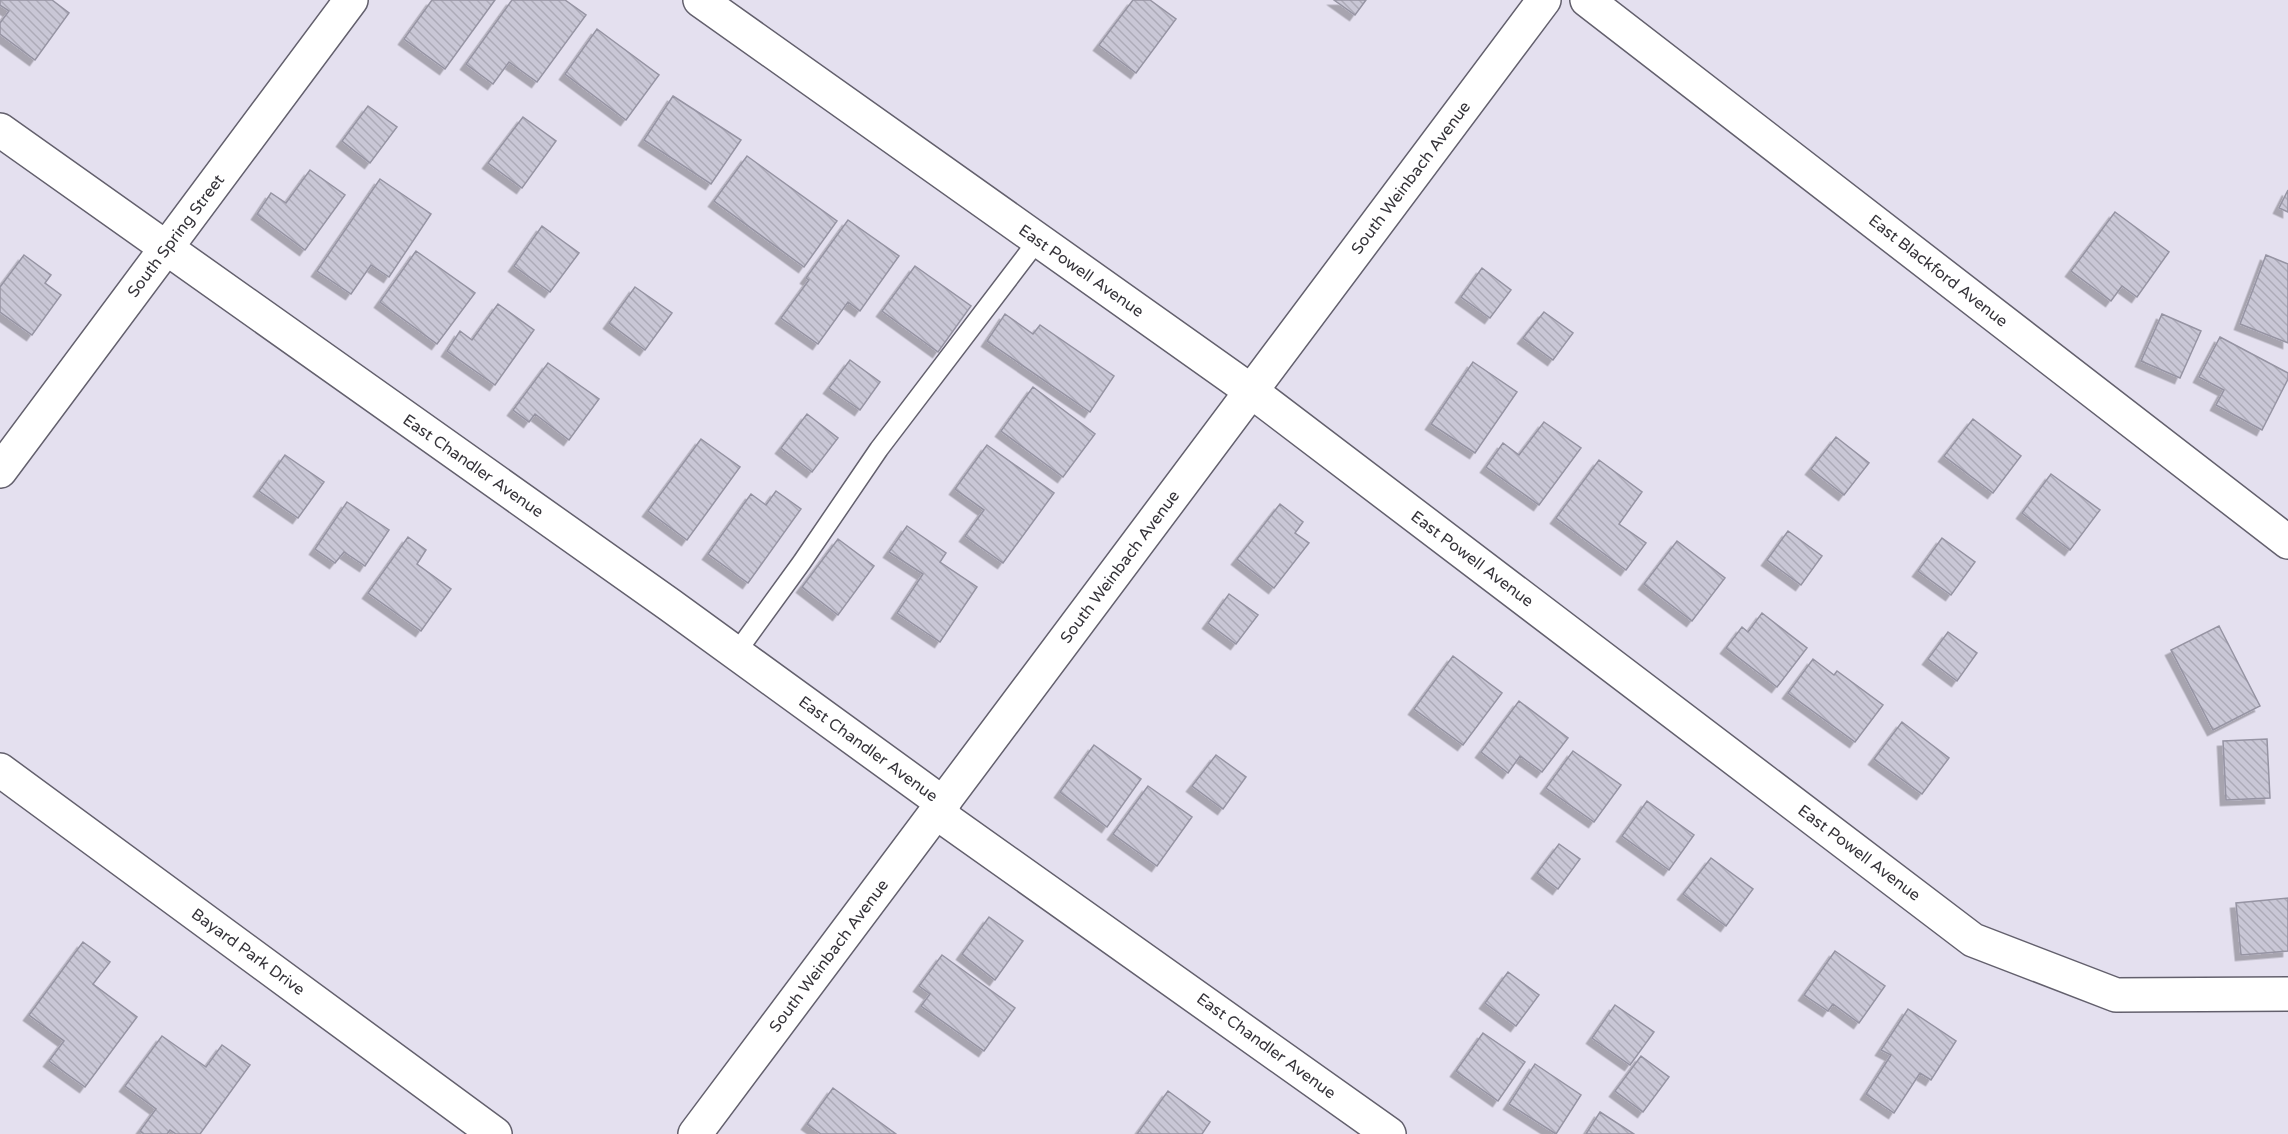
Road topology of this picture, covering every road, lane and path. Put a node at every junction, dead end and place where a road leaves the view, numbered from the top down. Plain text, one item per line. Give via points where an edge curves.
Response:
1 (351, 0) edge
2 (700, 0) edge
3 (1545, 0) edge
4 (1587, 0) edge
5 (0, 130) edge
6 (1038, 240) junction
7 (166, 249) junction
8 (1251, 391) junction
9 (3, 460) edge
10 (2288, 542) edge
11 (736, 652) junction
12 (0, 770) edge
13 (940, 808) junction
14 (2288, 994) edge
15 (495, 1134) edge
16 (695, 1134) edge
17 (1389, 1134) edge

1 - 7 street, South Spring Street
2 - 6 street, East Powell Avenue
3 - 8 street, South Weinbach Avenue
4 - 10 street, East Blackford Avenue
5 - 7 street, East Chandler Avenue
6 - 8 street, East Powell Avenue
6 - 11 lane via 879,449
7 - 9 street, South Spring Street
7 - 11 street, East Chandler Avenue
8 - 13 street, South Weinbach Avenue
8 - 14 street, East Powell Avenue via 1973,939 2116,995
11 - 13 street, East Chandler Avenue
12 - 15 street, Bayard Park Drive
13 - 16 street, South Weinbach Avenue
13 - 17 street, East Chandler Avenue

